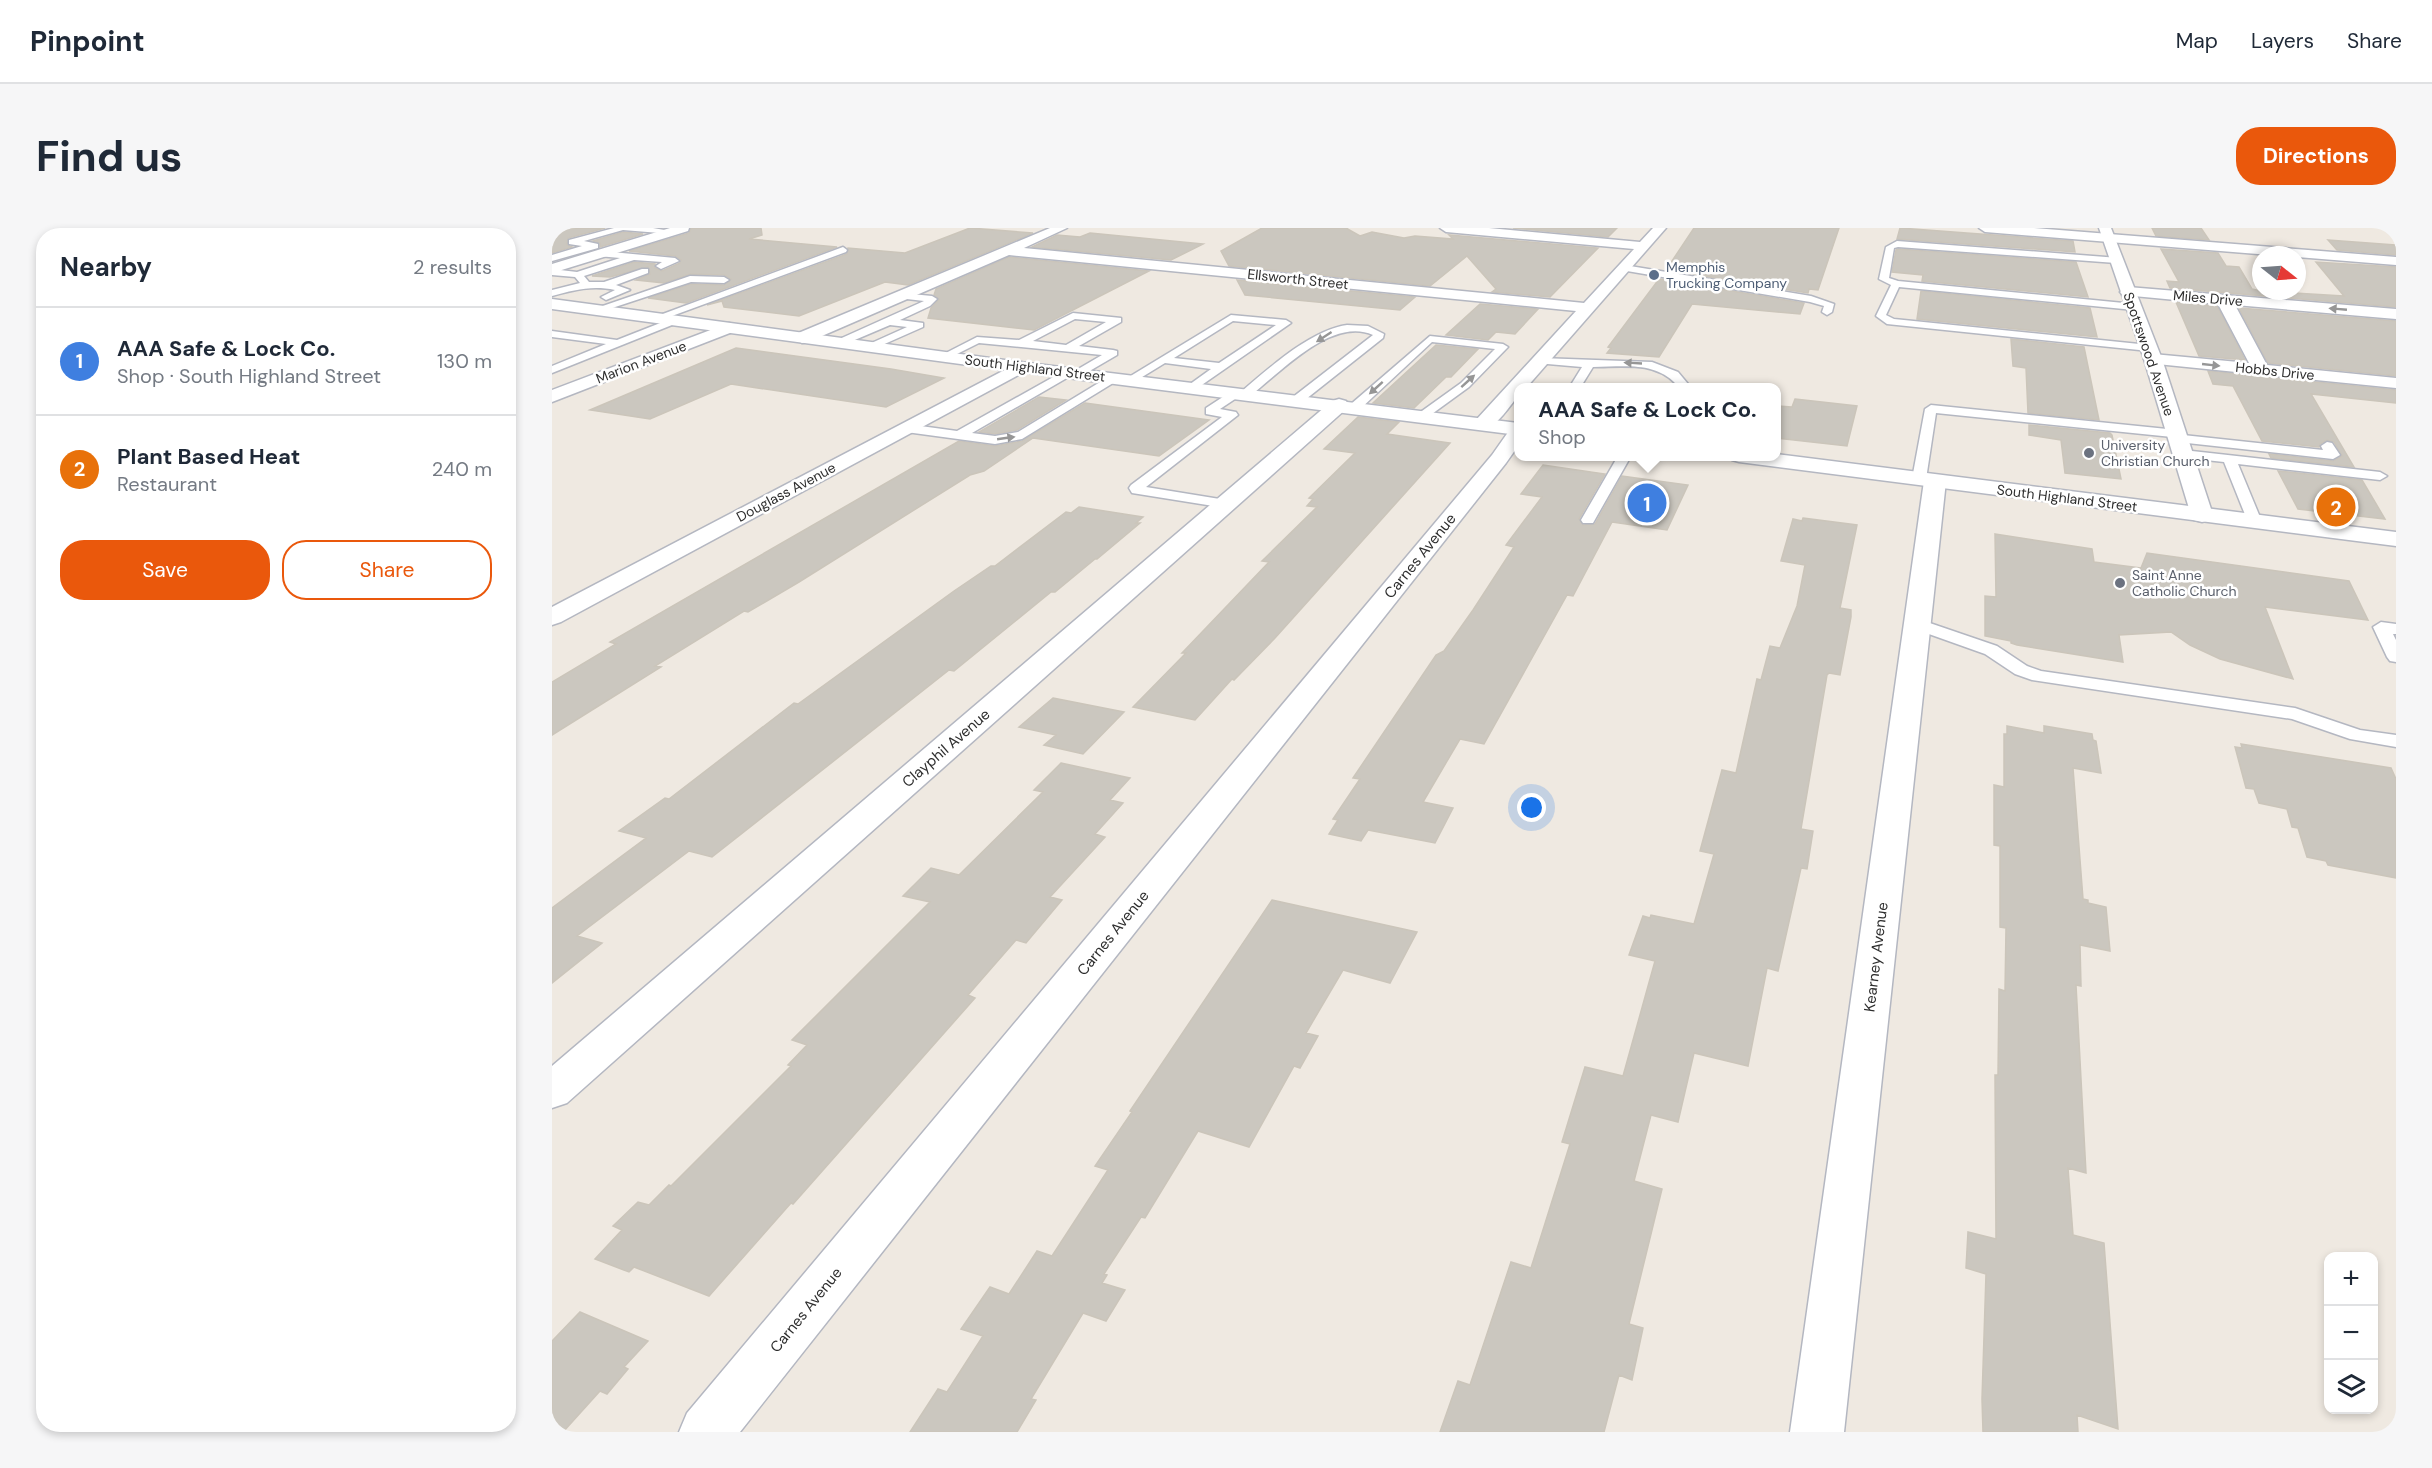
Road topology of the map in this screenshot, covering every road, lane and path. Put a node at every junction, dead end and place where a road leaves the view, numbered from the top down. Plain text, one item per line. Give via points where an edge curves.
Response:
1 (635, 228) edge
2 (1061, 228) edge
3 (1446, 228) edge
4 (1660, 228) edge
5 (1985, 228) edge
6 (678, 230) edge
7 (2106, 233) edge
8 (1644, 246) junction
9 (572, 248) junction
10 (598, 250) junction
11 (843, 250) dead end
12 (1008, 250) junction
13 (625, 257) junction
14 (554, 259) edge
15 (2116, 260) junction
16 (2396, 261) edge
17 (660, 265) dead end
18 (1624, 268) junction
19 (702, 269) dead end
20 (637, 273) dead end
21 (581, 279) junction
22 (1896, 284) junction
23 (606, 285) junction
24 (697, 289) dead end
25 (625, 290) junction
26 (552, 293) edge
27 (901, 296) junction
28 (2131, 299) junction
29 (2224, 300) junction
30 (552, 304) edge
31 (574, 307) junction
32 (1588, 308) junction
33 (596, 310) junction
34 (1827, 312) dead end
35 (2396, 314) edge
36 (659, 315) junction
37 (889, 322) junction
38 (729, 328) junction
39 (552, 334) edge
40 (802, 338) junction
41 (618, 343) junction
42 (839, 343) junction
43 (1008, 343) junction
44 (1021, 343) junction
45 (871, 347) junction
46 (1068, 348) junction
47 (2151, 353) junction
48 (943, 357) junction
49 (1163, 360) junction
50 (973, 361) junction
51 (1540, 361) junction
52 (574, 362) junction
53 (1590, 364) junction
54 (1020, 367) junction
55 (1222, 367) junction
56 (621, 369) junction
57 (552, 370) edge
58 (2261, 370) junction
59 (1073, 374) junction
60 (1122, 379) junction
61 (1520, 383) edge
62 (1577, 383) edge
63 (1681, 383) edge
64 (2396, 383) edge
65 (1192, 387) junction
66 (1514, 390) edge
67 (1241, 393) junction
68 (552, 396) edge
69 (1297, 400) junction
70 (1347, 406) junction
71 (1421, 416) junction
72 (1483, 424) junction
73 (906, 428) junction
74 (1514, 429) edge
75 (959, 435) junction
76 (1514, 436) edge
77 (2179, 442) junction
78 (2327, 446) dead end
79 (2229, 459) junction
80 (1622, 461) edge
81 (1778, 461) edge
82 (2380, 476) dead end
83 (1927, 480) junction
84 (1226, 504) junction
85 (2202, 515) junction
86 (1588, 520) dead end
87 (2255, 522) junction
88 (2396, 539) edge
89 (552, 617) edge
90 (1918, 624) junction
91 (2396, 629) edge
92 (2396, 657) edge
93 (2396, 741) edge
94 (552, 1091) edge
95 (706, 1432) edge
96 (1817, 1432) edge

1 - 6 lane
1 - 9 lane via 606,231
2 - 12 street
3 - 8 street
4 - 8 street
5 - 7 street
6 - 13 street
7 - 15 street, Spottswood Avenue
7 - 16 street
8 - 18 street
9 - 10 lane
9 - 14 lane
10 - 13 street
10 - 14 street
11 - 36 lane
12 - 27 street
12 - 32 street, Ellsworth Street
13 - 17 lane via 680,262
13 - 21 lane
14 - 21 lane
15 - 22 lane via 1897,244 1890,247 1884,279
15 - 28 street, Spottswood Avenue
18 - 32 street
18 - 34 lane via 1812,299 1829,304
19 - 25 lane via 646,289
20 - 23 lane
21 - 23 lane
21 - 26 lane
22 - 28 lane
22 - 47 lane via 1881,316 1891,322
23 - 25 lane
24 - 33 lane via 724,280 690,279
25 - 31 lane
27 - 37 lane via 932,299
27 - 40 street
28 - 29 street, Miles Drive
28 - 47 street, Spottswood Avenue
35 -> 29 street, Miles Drive
29 - 58 street
30 - 31 street, South Highland Street
31 - 33 street, South Highland Street
32 - 51 street
33 - 36 street, South Highland Street
36 - 38 street, South Highland Street
36 - 41 lane
37 - 42 lane
37 - 45 lane via 919,325
38 - 40 street, South Highland Street
38 - 56 street, Marion Avenue
39 - 41 lane
40 - 42 street, South Highland Street
41 - 52 lane
42 - 45 street, South Highland Street
43 - 44 lane
43 - 48 lane via 977,340
43 - 50 lane
44 - 46 lane
44 - 46 lane via 1073,316 1117,320
45 - 48 street, South Highland Street
46 - 59 lane via 1113,353
47 -> 58 street, Hobbs Drive
47 - 77 street, Spottswood Avenue
48 - 50 street, South Highland Street
49 - 55 lane
49 - 55 lane via 1231,318 1286,323
49 - 60 lane
50 - 54 street, South Highland Street
51 - 53 lane
51 - 61 street
52 - 56 lane
52 - 57 lane
53 - 62 lane
63 -> 53 lane via 1674,373 1642,363
54 - 59 street, South Highland Street
54 - 73 street, Douglass Avenue
55 - 65 lane
56 - 68 street, Marion Avenue
58 - 64 street, Hobbs Drive
59 - 60 street, South Highland Street
59 - 75 lane
60 - 65 street, South Highland Street
75 -> 60 lane via 995,440 1022,435
65 - 67 street, South Highland Street
66 - 72 street
67 - 69 street, South Highland Street
69 -> 67 lane via 1379,334 1354,329 1330,332
67 - 84 lane via 1210,411 1232,415 1136,488
69 - 70 street, South Highland Street
70 - 71 street, South Highland Street
71 -> 70 lane via 1465,385 1503,348 1430,339
70 - 84 street, Clayphil Avenue
71 - 72 street, South Highland Street
72 - 74 street, South Highland Street
73 - 75 lane
73 - 89 street, Douglass Avenue
76 - 95 street, Carnes Avenue
77 - 78 lane via 2333,455
77 - 79 lane
77 - 83 lane via 1931,409
77 - 85 street, Spottswood Avenue
79 - 82 lane
79 - 87 lane
80 - 86 lane
81 - 83 street, South Highland Street
83 - 85 street, South Highland Street
83 - 90 street, Kearney Avenue
84 - 94 street, Clayphil Avenue
85 - 87 street, South Highland Street
87 - 88 street, South Highland Street
90 - 93 lane via 1991,650 2038,676 2295,714 2357,735
90 - 96 street, Kearney Avenue
91 - 92 lane via 2381,627

